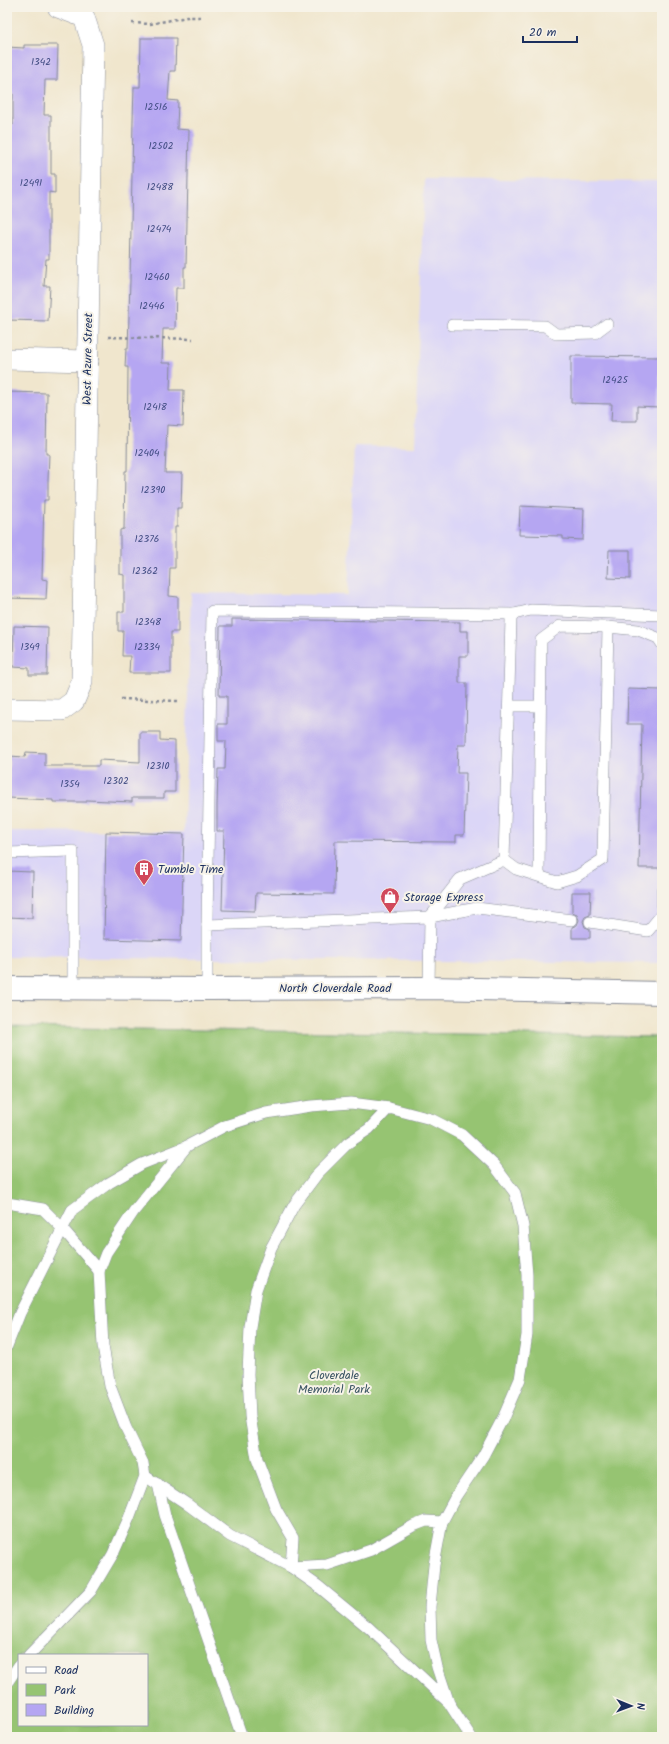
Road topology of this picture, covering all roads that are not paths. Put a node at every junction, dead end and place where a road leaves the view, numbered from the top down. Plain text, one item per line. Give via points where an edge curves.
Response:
1 (58, 7) edge
2 (607, 324) dead end
3 (452, 325) dead end
4 (7, 359) edge
5 (88, 361) junction
6 (514, 614) junction
7 (662, 615) edge
8 (608, 627) junction
9 (662, 644) edge
10 (509, 706) junction
11 (540, 706) junction
12 (7, 709) edge
13 (7, 853) edge
14 (504, 860) junction
15 (538, 875) junction
16 (662, 892) edge
17 (430, 917) junction
18 (572, 920) dead end
19 (590, 922) dead end
20 (207, 925) junction
21 (7, 988) edge
22 (429, 988) junction
23 (73, 989) junction
24 (208, 989) junction
25 (662, 992) edge
26 (389, 1108) junction
27 (187, 1146) junction
28 (7, 1203) edge
29 (62, 1228) junction
30 (99, 1271) junction
31 (7, 1346) edge
32 (145, 1476) junction
33 (158, 1484) junction
34 (442, 1522) junction
35 (291, 1567) junction
36 (30, 1654) edge
37 (18, 1666) edge
38 (7, 1683) edge
39 (449, 1703) junction
40 (242, 1737) edge
41 (471, 1737) edge

1 - 5 street, West Azure Street via 84,17 93,45
2 - 3 lane via 595,333 556,334 545,326
4 - 5 street
5 - 12 street, West Azure Street via 82,682 74,701 62,710
6 - 7 lane via 531,610
6 - 10 lane via 511,619
6 - 20 lane via 212,611
8 - 9 lane via 638,630 658,638
8 - 11 lane via 560,626 541,640
8 - 15 lane via 603,859 577,876 557,882
10 - 11 lane
10 - 14 lane
11 - 15 lane
13 - 23 lane via 73,851
14 - 15 lane via 516,869
14 - 17 lane via 460,880
16 - 19 lane via 662,914 648,931
17 - 18 lane via 477,908
17 - 20 lane
17 - 22 lane
20 - 24 lane
21 - 23 main road, North Cloverdale Road
22 - 24 main road, North Cloverdale Road
22 - 25 main road, North Cloverdale Road
23 - 24 main road, North Cloverdale Road
26 - 27 lane via 352,1103 266,1113 225,1126
26 - 34 lane via 430,1119 462,1135 494,1165 515,1193 523,1226 527,1275 527,1335 520,1380 483,1456
26 - 35 lane via 318,1173 294,1205 271,1248 256,1290 250,1326 250,1416 258,1460 276,1509 293,1538
27 - 29 lane via 142,1164 109,1183 72,1210
27 - 30 lane via 134,1211 106,1253
28 - 29 lane via 43,1209
29 - 30 lane
29 - 31 lane via 20,1313
30 - 32 lane via 103,1346 110,1386 143,1463
32 - 33 lane
32 - 36 lane via 130,1518 91,1591
33 - 35 lane via 230,1536
33 - 40 lane via 165,1515
34 - 35 lane via 426,1521 412,1526 371,1550 327,1565
34 - 39 lane via 430,1607 431,1640
35 - 39 lane via 369,1628
37 - 38 lane
39 - 41 lane

